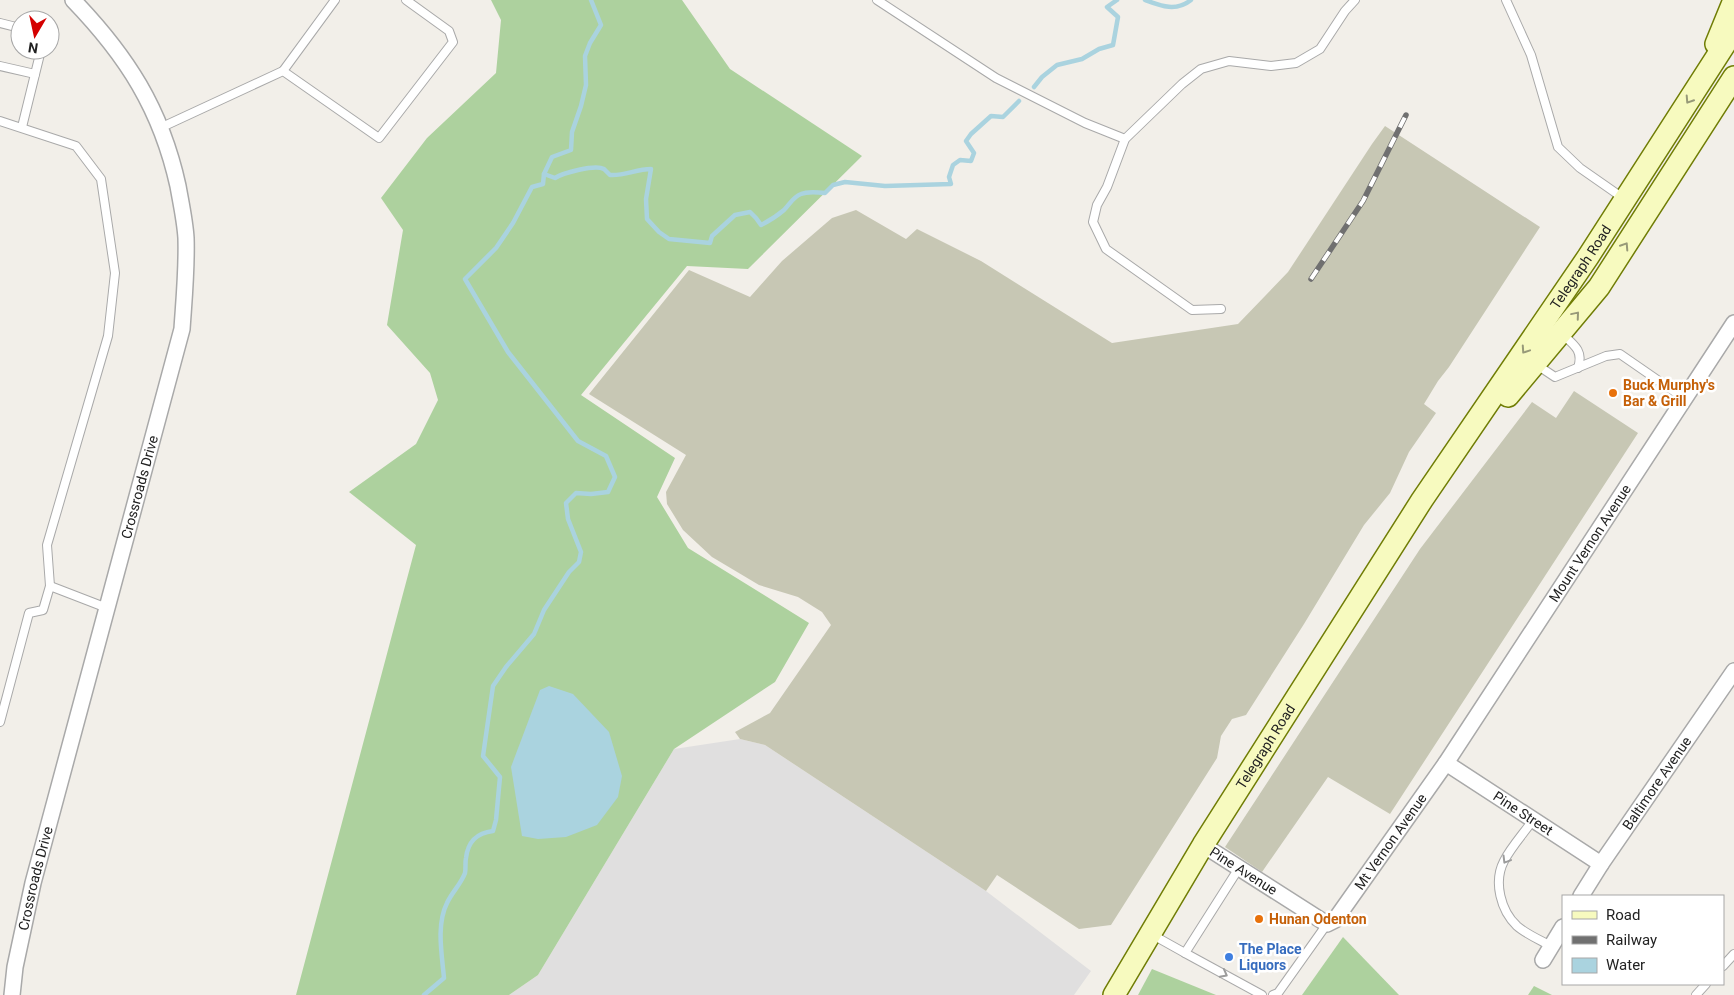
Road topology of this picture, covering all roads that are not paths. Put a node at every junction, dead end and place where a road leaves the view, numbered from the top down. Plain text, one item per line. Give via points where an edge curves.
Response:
1 (73, 0) edge
2 (335, 0) edge
3 (406, 0) edge
4 (877, 0) edge
5 (1355, 0) edge
6 (1506, 0) edge
7 (1734, 0) edge
8 (1734, 30) edge
9 (38, 60) edge
10 (0, 66) edge
11 (283, 71) junction
12 (35, 74) junction
13 (1734, 77) edge
14 (1703, 79) junction
15 (1734, 104) edge
16 (0, 121) edge
17 (22, 127) junction
18 (160, 128) junction
19 (1125, 139) junction
20 (1691, 143) junction
21 (1624, 199) junction
22 (1221, 309) dead end
23 (1734, 323) edge
24 (1561, 332) junction
25 (1535, 364) junction
26 (1578, 368) junction
27 (1685, 398) junction
28 (1422, 500) junction
29 (50, 586) junction
30 (107, 608) junction
31 (1734, 671) edge
32 (0, 722) edge
33 (1446, 763) junction
34 (1534, 820) junction
35 (1203, 845) junction
36 (1601, 864) junction
37 (1239, 868) junction
38 (1582, 895) edge
39 (1331, 922) junction
40 (1562, 929) edge
41 (1150, 934) junction
42 (1551, 946) junction
43 (1185, 953) junction
44 (1734, 954) edge
45 (1543, 960) dead end
46 (1724, 965) edge
47 (1705, 985) edge
48 (12, 995) edge
49 (1114, 995) edge
50 (1262, 995) edge
51 (1273, 995) edge
52 (1696, 995) edge

1 - 18 street, Crossroads Drive via 127,65 153,108
2 - 11 lane
3 - 11 lane via 449,31 453,42 380,138
4 - 19 lane via 996,78
5 - 19 lane via 1320,49 1296,64 1271,66 1229,60 1201,69
6 - 21 lane via 1531,55 1558,147 1580,168
7 - 14 main road
8 - 14 main road, Telegraph Road
9 - 12 lane
10 - 12 lane
11 - 18 lane
12 - 17 lane
13 - 20 main road, Telegraph Road
14 -> 21 main road, Telegraph Road
15 - 20 main road
16 - 17 lane
17 - 29 lane via 76,146 101,179 115,273 108,336 47,545
18 - 30 street, Crossroads Drive via 172,161 186,237 182,329
19 - 22 lane via 1093,222 1106,249 1192,310
24 -> 20 main road, Telegraph Road via 1599,287
21 -> 28 main road, Telegraph Road
23 - 27 street, Mount Vernon Avenue
24 - 25 main road, Telegraph Road
24 - 26 lane via 1576,346 1580,355
25 - 26 lane via 1555,377
25 - 28 main road, Telegraph Road
26 - 27 lane via 1606,356 1620,354
27 - 33 street, Mount Vernon Avenue
28 - 35 main road, Telegraph Road
29 - 30 lane
29 - 32 lane via 43,610 29,613
30 - 48 street, Crossroads Drive via 33,883
31 - 36 street, Baltimore Avenue
33 - 34 street, Pine Street
33 - 39 street, Mt Vernon Avenue
34 - 36 street, Pine Street
34 -> 42 lane via 1504,860 1499,886 1508,915 1518,927
35 - 37 street, Pine Avenue
35 - 41 main road, Telegraph Road
36 - 38 street, Baltimore Avenue
37 - 39 street, Pine Avenue
37 - 43 lane
39 - 51 lane via 1278,993
40 - 42 street
41 - 43 lane
41 - 49 main road, Telegraph Road
42 - 45 street
43 -> 50 lane
44 - 46 lane
47 - 52 lane

